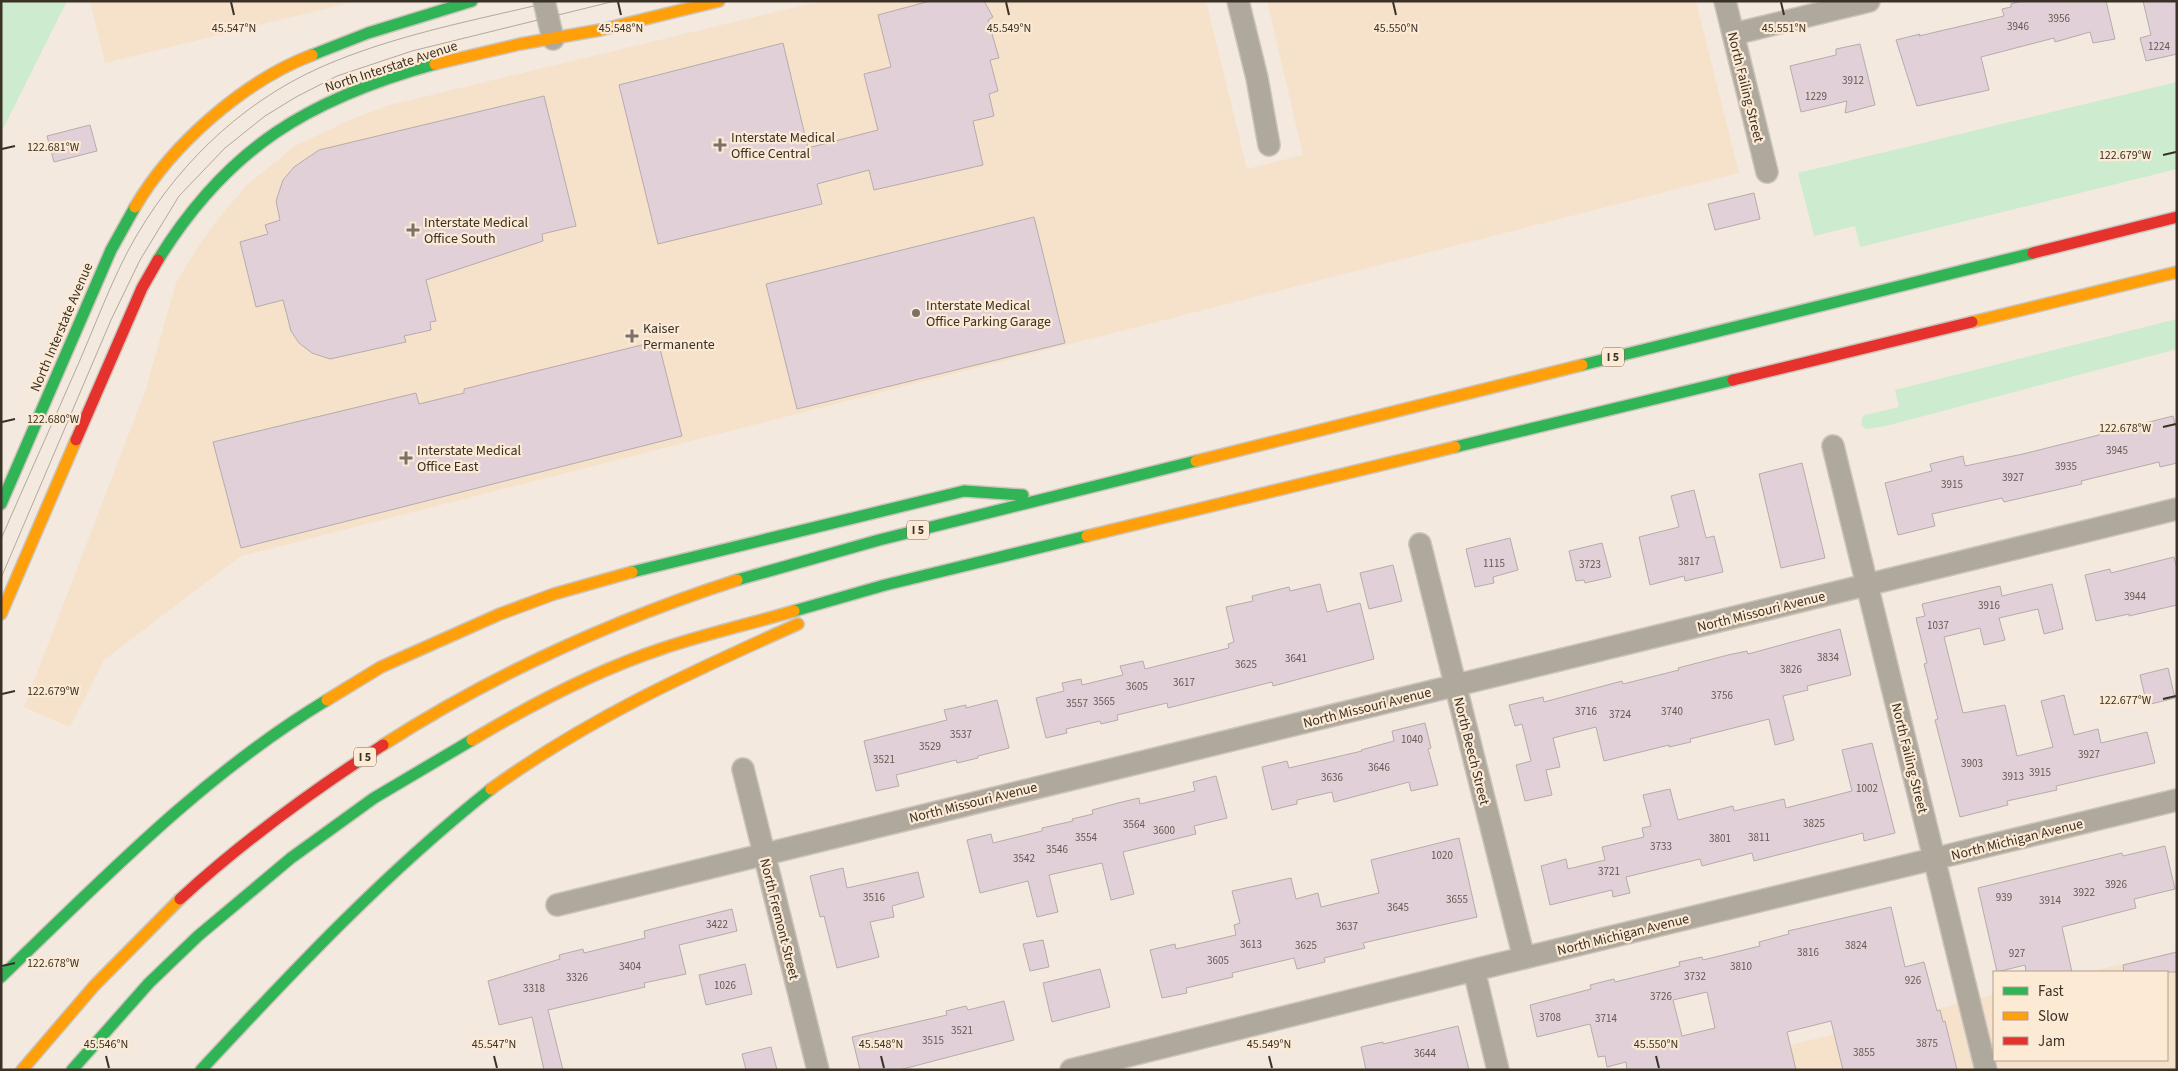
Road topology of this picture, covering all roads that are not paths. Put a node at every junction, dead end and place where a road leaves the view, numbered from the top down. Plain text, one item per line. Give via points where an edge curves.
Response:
1 (472, 1) edge
2 (544, 1) edge
3 (720, 1) edge
4 (1238, 1) edge
5 (1725, 1) edge
6 (1869, 1) edge
7 (1734, 34) junction
8 (553, 39) junction
9 (1269, 145) dead end
10 (1767, 172) dead end
11 (2177, 217) edge
12 (2177, 272) edge
13 (1834, 446) dead end
14 (1049, 497) junction
15 (1, 504) edge
16 (2177, 509) edge
17 (1420, 544) dead end
18 (885, 585) junction
19 (1867, 585) junction
20 (1, 614) edge
21 (1456, 685) junction
22 (743, 769) dead end
23 (2177, 800) edge
24 (764, 853) junction
25 (1934, 859) junction
26 (558, 905) dead end
27 (1524, 958) junction
28 (1474, 970) junction
29 (1, 976) edge
30 (22, 1070) edge
31 (72, 1070) edge
32 (201, 1070) edge
33 (818, 1070) edge
34 (1071, 1070) edge
35 (1498, 1070) edge
36 (1986, 1070) edge

1 - 15 main road, North Interstate Avenue via 368,33 301,59 252,87 192,133 148,184 111,250
2 - 8 street
3 - 8 main road, North Interstate Avenue
4 - 9 street
5 - 7 street, North Failing Street
6 - 7 street
7 - 10 street, North Failing Street
8 - 20 main road, North Interstate Avenue via 434,65 331,100 267,137 211,188 183,220 142,288
11 - 14 main road, I 5
12 - 18 main road
13 - 19 street, North Failing Street
14 - 29 main road via 964,491 658,565 554,594 438,640 381,667 313,708 200,790 138,844
14 - 30 main road, I 5 via 870,542 695,594 572,644 459,701 386,743 316,790 226,858 107,970
16 - 19 street, North Missouri Avenue
17 - 21 street, North Beech Street
18 - 31 main road via 661,649 590,677 512,716 439,758 374,798 291,858 205,930 149,983
18 - 32 main road via 608,713 492,787 442,827 365,898
19 - 21 street, North Missouri Avenue
19 - 25 street, North Failing Street
21 - 24 street, North Missouri Avenue
21 - 27 street, North Beech Street
22 - 24 street, North Fremont Street
23 - 25 street, North Michigan Avenue
24 - 26 street, North Missouri Avenue
24 - 33 street, North Fremont Street
25 - 27 street, North Michigan Avenue
25 - 36 street, North Failing Street
27 - 28 street, North Michigan Avenue
28 - 34 street, North Michigan Avenue
28 - 35 street

